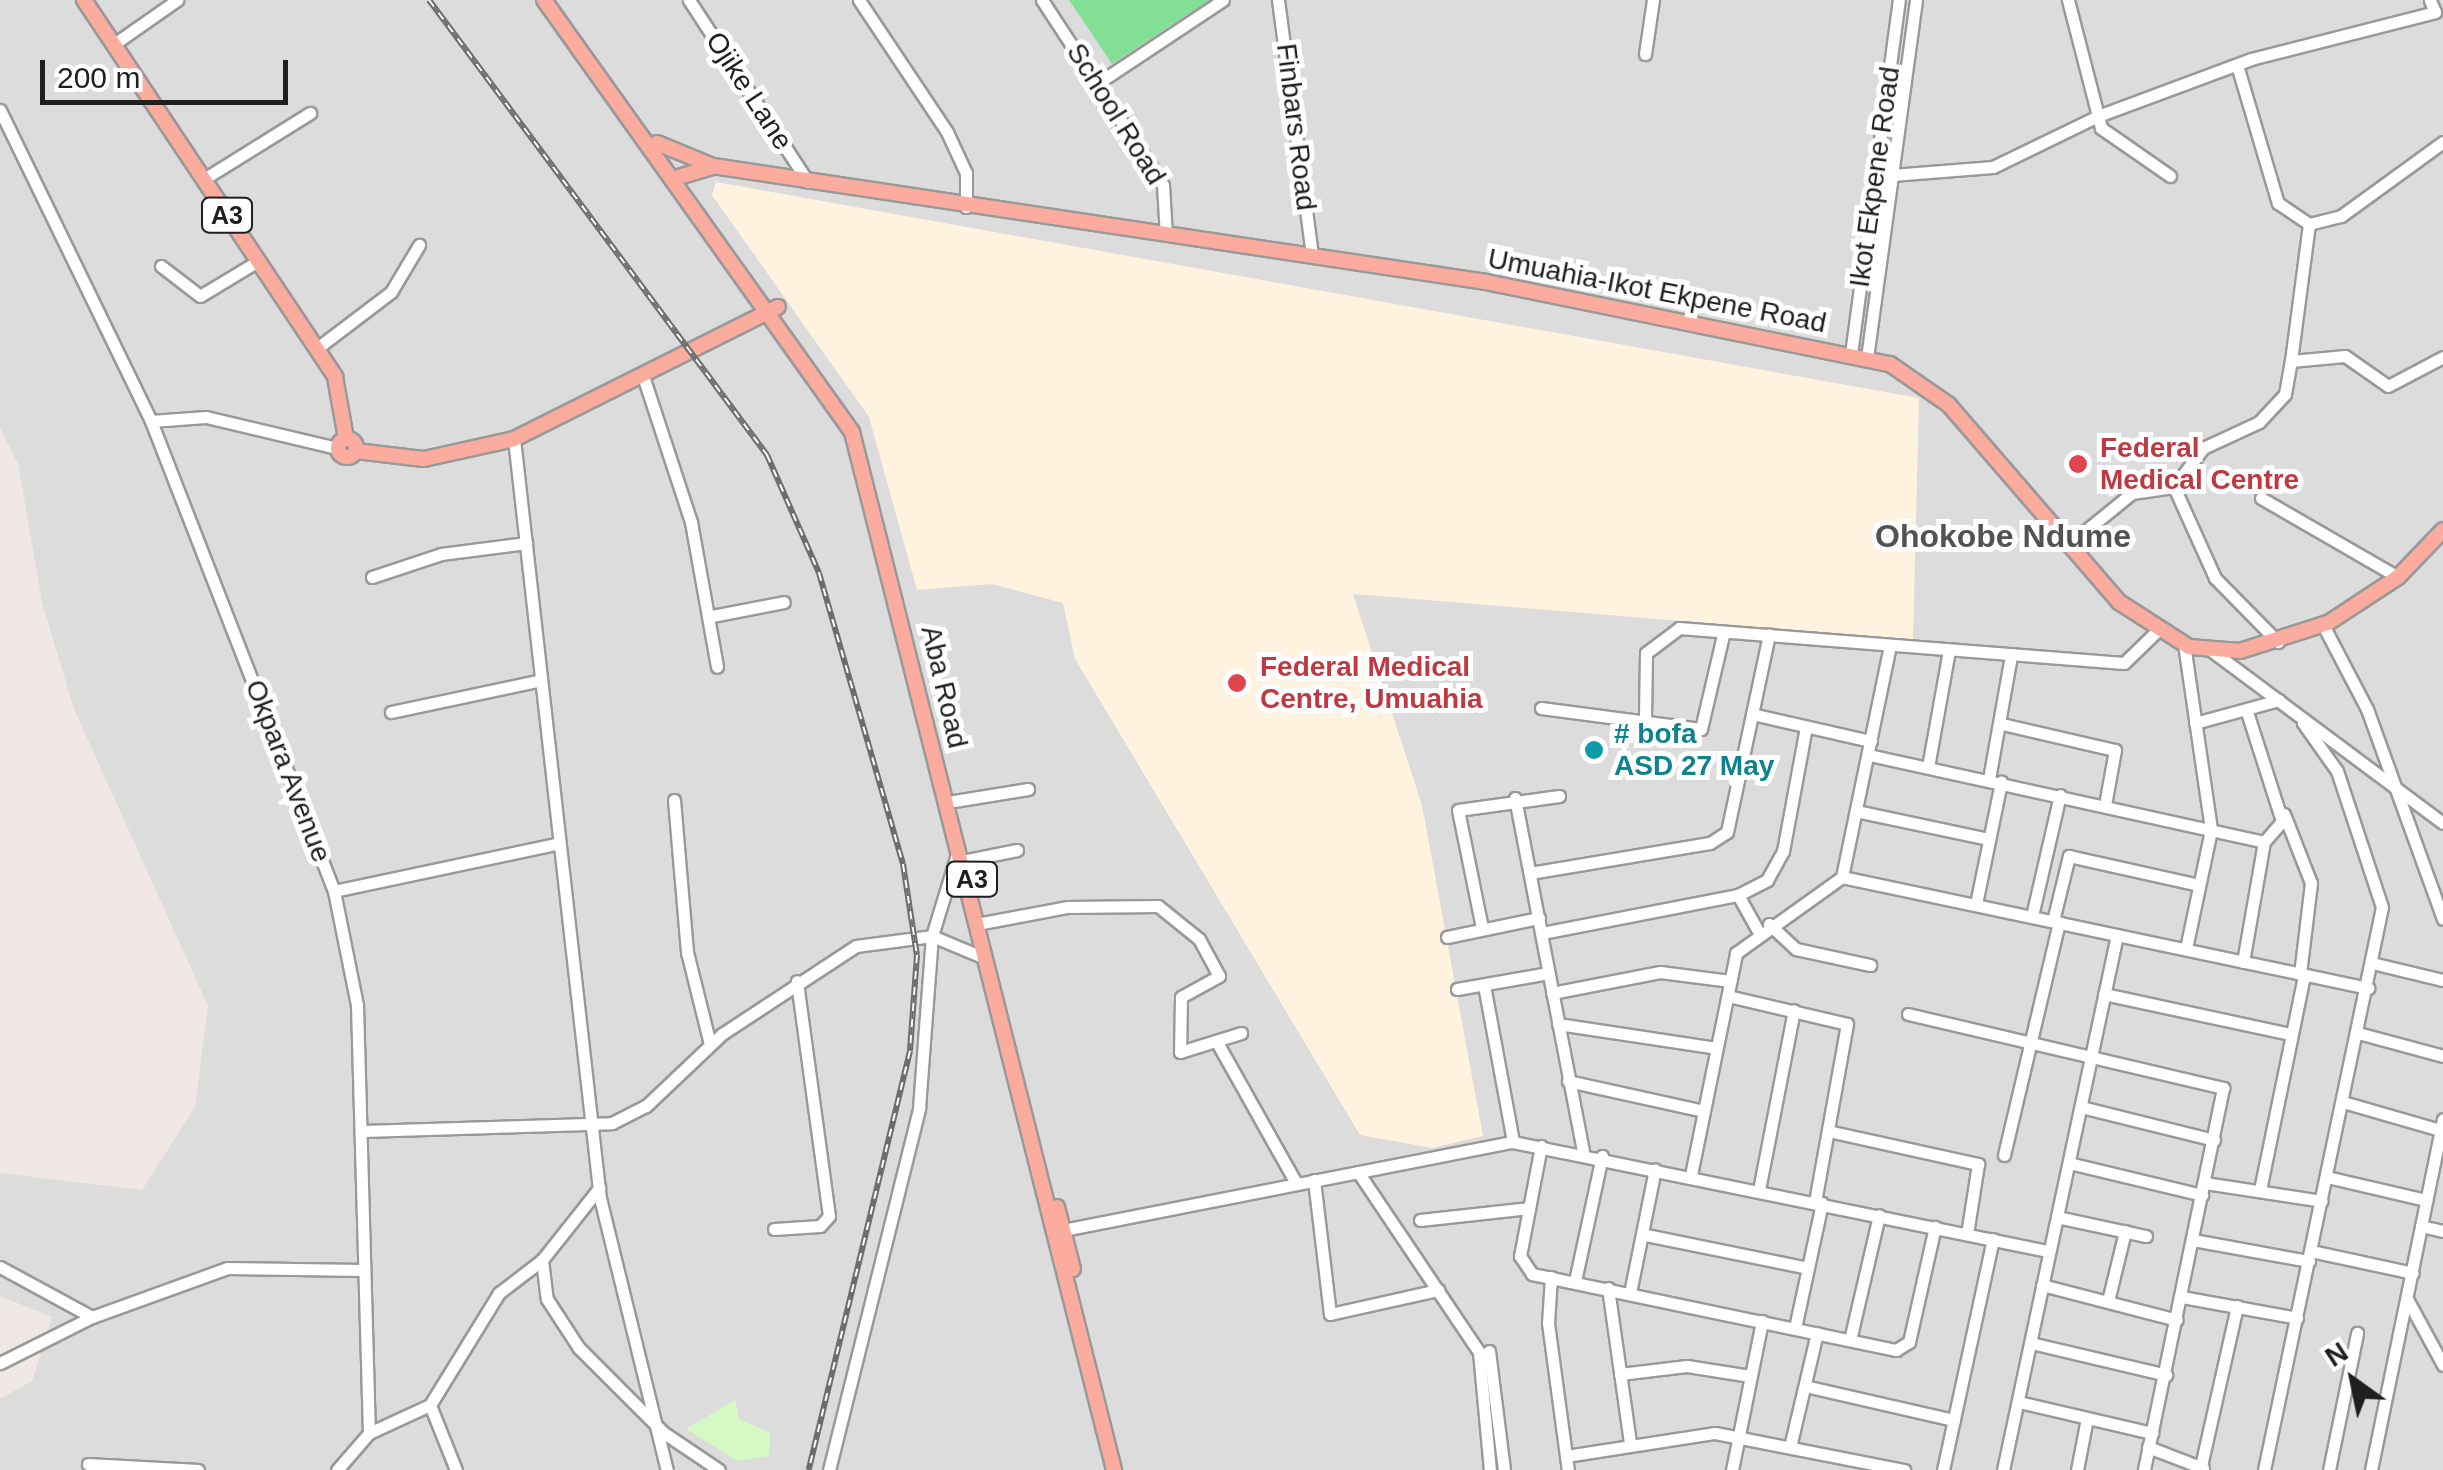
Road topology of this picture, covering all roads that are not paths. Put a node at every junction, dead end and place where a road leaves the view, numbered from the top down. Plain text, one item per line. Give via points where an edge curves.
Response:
1 (84, 0) edge
2 (176, 0) edge
3 (544, 0) edge
4 (554, 0) edge
5 (689, 0) edge
6 (859, 0) edge
7 (1042, 0) edge
8 (1223, 0) edge
9 (1278, 0) edge
10 (1654, 0) edge
11 (1900, 0) edge
12 (1916, 0) edge
13 (2068, 0) edge
14 (2436, 8) edge
15 (114, 44) junction
16 (1645, 54) dead end
17 (2236, 65) junction
18 (1098, 82) junction
19 (0, 110) edge
20 (310, 113) dead end
21 (2098, 116) junction
22 (2443, 142) edge
23 (684, 169) junction
24 (1892, 175) junction
25 (2170, 176) dead end
26 (204, 179) junction
27 (808, 182) junction
28 (966, 207) junction
29 (2309, 224) junction
30 (1166, 235) junction
31 (419, 245) dead end
32 (1312, 254) junction
33 (258, 261) junction
34 (161, 266) dead end
35 (742, 272) junction
36 (775, 309) junction
37 (736, 330) junction
38 (795, 343) junction
39 (316, 349) junction
40 (1851, 354) junction
41 (2443, 357) edge
42 (1867, 358) junction
43 (2290, 361) junction
44 (643, 376) junction
45 (151, 421) junction
46 (514, 440) junction
47 (346, 446) junction
48 (2174, 487) junction
49 (2262, 498) dead end
50 (2443, 530) edge
51 (526, 543) junction
52 (2068, 545) junction
53 (372, 577) dead end
54 (2398, 577) junction
55 (897, 578) junction
56 (784, 602) dead end
57 (712, 616) junction
58 (2323, 625) junction
59 (2157, 631) junction
60 (1769, 634) junction
61 (1723, 635) junction
62 (2278, 642) junction
63 (2184, 644) junction
64 (1890, 646) junction
65 (1949, 650) junction
66 (2212, 650) junction
67 (2240, 651) junction
68 (2010, 656) junction
69 (717, 667) dead end
70 (2241, 674) junction
71 (541, 680) junction
72 (2279, 700) junction
73 (1540, 708) dead end
74 (391, 712) dead end
75 (2247, 712) junction
76 (1752, 714) junction
77 (1645, 717) junction
78 (2195, 723) junction
79 (2303, 723) junction
80 (2002, 724) junction
81 (1806, 727) junction
82 (1872, 741) junction
83 (1869, 754) junction
84 (1928, 766) junction
85 (1995, 780) junction
86 (2389, 788) junction
87 (1028, 789) dead end
88 (2060, 795) junction
89 (1559, 796) dead end
90 (1515, 798) junction
91 (674, 800) dead end
92 (954, 800) junction
93 (2105, 806) junction
94 (2282, 808) junction
95 (1856, 811) junction
96 (2443, 822) edge
97 (2211, 830) junction
98 (1989, 840) junction
99 (2264, 842) junction
100 (559, 844) junction
101 (1017, 850) dead end
102 (962, 857) junction
103 (1530, 873) junction
104 (1842, 877) junction
105 (2199, 885) junction
106 (334, 891) junction
107 (1738, 895) junction
108 (1976, 904) junction
109 (2032, 916) junction
110 (1539, 918) junction
111 (2443, 920) edge
112 (2056, 921) junction
113 (982, 923) junction
114 (1482, 928) junction
115 (1763, 928) junction
116 (1542, 934) junction
117 (2118, 935) junction
118 (932, 936) junction
119 (1447, 937) dead end
120 (2186, 950) junction
121 (980, 956) junction
122 (2243, 962) junction
123 (2372, 963) junction
124 (1870, 965) dead end
125 (1549, 972) junction
126 (2302, 974) junction
127 (2443, 980) edge
128 (797, 981) junction
129 (1730, 981) junction
130 (1484, 984) junction
131 (2368, 988) junction
132 (1457, 989) dead end
133 (1552, 992) junction
134 (2104, 994) junction
135 (1728, 996) junction
136 (1794, 1010) junction
137 (1908, 1014) dead end
138 (1558, 1024) junction
139 (1241, 1033) dead end
140 (2290, 1034) junction
141 (2358, 1034) junction
142 (2034, 1040) junction
143 (710, 1044) junction
144 (1218, 1044) junction
145 (1716, 1048) junction
146 (2093, 1054) junction
147 (2443, 1056) edge
148 (1568, 1080) junction
149 (2344, 1102) junction
150 (2081, 1107) junction
151 (1704, 1111) junction
152 (2442, 1124) edge
153 (591, 1128) junction
154 (1828, 1130) junction
155 (363, 1132) junction
156 (2214, 1140) junction
157 (1513, 1142) junction
158 (1541, 1146) junction
159 (1582, 1152) junction
160 (2004, 1155) dead end
161 (1602, 1156) junction
162 (2069, 1164) junction
163 (1655, 1169) junction
164 (1358, 1172) junction
165 (1691, 1175) junction
166 (2327, 1177) junction
167 (1314, 1180) junction
168 (1296, 1183) junction
169 (598, 1188) junction
170 (2204, 1189) junction
171 (1759, 1190) junction
172 (2260, 1190) junction
173 (2426, 1200) junction
174 (2322, 1202) junction
175 (1819, 1203) junction
176 (1530, 1208) junction
177 (1879, 1215) junction
178 (2056, 1217) junction
179 (1420, 1220) dead end
180 (2422, 1226) junction
181 (1936, 1227) junction
182 (774, 1229) dead end
183 (1059, 1231) junction
184 (2125, 1231) junction
185 (2443, 1231) edge
186 (1967, 1234) junction
187 (1646, 1235) junction
188 (2146, 1236) dead end
189 (1993, 1239) junction
190 (2193, 1240) junction
191 (2048, 1251) junction
192 (2310, 1256) junction
193 (542, 1260) junction
194 (0, 1267) edge
195 (1808, 1268) junction
196 (363, 1270) junction
197 (2413, 1273) junction
198 (1551, 1277) junction
199 (1575, 1281) junction
200 (2042, 1285) junction
201 (1608, 1288) junction
202 (1438, 1290) junction
203 (1630, 1293) junction
204 (2182, 1298) junction
205 (2407, 1298) junction
206 (2108, 1301) junction
207 (2237, 1306) junction
208 (92, 1317) junction
209 (2298, 1318) junction
210 (2177, 1320) junction
211 (1762, 1321) junction
212 (1795, 1328) junction
213 (1816, 1333) junction
214 (2356, 1333) dead end
215 (1850, 1340) junction
216 (2032, 1343) junction
217 (1489, 1350) dead end
218 (0, 1363) edge
219 (2443, 1365) edge
220 (1620, 1374) junction
221 (2166, 1375) junction
222 (1750, 1376) junction
223 (1806, 1386) junction
224 (2019, 1402) junction
225 (430, 1405) junction
226 (2087, 1418) junction
227 (1954, 1420) junction
228 (664, 1432) junction
229 (368, 1433) junction
230 (2152, 1433) junction
231 (1737, 1435) junction
232 (1630, 1443) junction
233 (1790, 1447) junction
234 (2148, 1447) junction
235 (1566, 1456) junction
236 (88, 1464) dead end
237 (2203, 1468) edge
238 (198, 1470) edge
239 (337, 1470) edge
240 (456, 1470) edge
241 (666, 1470) edge
242 (719, 1470) edge
243 (829, 1470) edge
244 (1114, 1470) edge
245 (1124, 1470) edge
246 (1490, 1470) edge
247 (1504, 1470) edge
248 (1568, 1470) edge
249 (1732, 1470) edge
250 (1904, 1470) edge
251 (1943, 1470) edge
252 (2003, 1470) edge
253 (2077, 1470) edge
254 (2144, 1470) edge
255 (2264, 1470) edge
256 (2330, 1470) edge
257 (2372, 1470) edge

1 - 15 main road, A3
2 - 15 street
3 - 23 main road, Aba Road
4 - 23 main road, Aba Road via 656,143
5 - 27 street, Ojike Lane
6 - 28 street via 946,132 966,173
7 - 18 street, School Road
8 - 18 street
9 - 32 street, Finbars Road
10 - 16 street
11 - 40 street, Ikot Ekpene Road
12 - 24 street
13 - 21 street
14 - 17 street
15 - 26 main road, A3
17 - 21 street
17 - 29 street via 2278,203
18 - 30 street, School Road via 1169,199
19 - 45 street, Okpara Avenue
20 - 26 street
21 - 24 street via 1968,175
21 - 25 street via 2101,128
22 - 29 street via 2342,216
23 - 27 main road, Umuahia-Ikot Ekpene Road
23 - 35 main road, Aba Road
23 - 36 main road, Aba Road
24 - 42 street
26 - 33 main road, A3
27 - 28 main road, Umuahia-Ikot Ekpene Road
28 - 30 main road, Umuahia-Ikot Ekpene Road
29 - 43 street
30 - 32 main road, Umuahia-Ikot Ekpene Road
31 - 39 street via 392,292
32 - 40 main road, Umuahia-Ikot Ekpene Road
33 - 34 street via 200,296
33 - 39 main road, A3
35 - 36 main road, Aba Road
35 - 37 main road via 752,304
36 - 37 main road
36 - 38 main road, Aba Road / A3
36 - 55 main road, Aba Road / A3 via 860,428
37 - 38 main road via 768,328
37 - 44 main road
38 - 55 main road, Aba Road / A3 via 852,432
39 - 47 main road, A3 via 341,389
40 - 42 main road, Umuahia-Ikot Ekpene Road
41 - 43 street via 2388,386 2345,356
42 - 52 main road, Umuahia-Ikot Ekpene Road via 1909,373 1950,405
43 - 48 street via 2273,410 2203,448
44 - 46 main road
44 - 57 street
45 - 47 street via 206,416
45 - 106 street, Okpara Avenue
46 - 47 main road via 438,458
46 - 51 street
48 - 52 street via 2132,494
48 - 62 street via 2216,578
49 - 54 street
50 - 54 main road, Umuahia-Ikot Ekpene Road
51 - 53 street via 441,554
51 - 71 street
52 - 59 main road, Umuahia-Ikot Ekpene Road
54 - 58 main road, Umuahia-Ikot Ekpene Road
55 - 92 main road, Aba Road / A3
55 - 102 main road, Aba Road / A3
56 - 57 street
57 - 69 street
58 - 62 main road, Umuahia-Ikot Ekpene Road
58 - 86 street via 2373,724
59 - 63 main road, Umuahia-Ikot Ekpene Road
59 - 68 street via 2124,663
60 - 61 street
60 - 64 street
60 - 76 street
61 - 77 street via 1679,628 1658,637 1646,653
61 - 77 street via 1704,727
62 - 67 main road, Umuahia-Ikot Ekpene Road
63 - 66 main road, Umuahia-Ikot Ekpene Road
63 - 78 street
64 - 65 street
64 - 82 street
65 - 68 street
65 - 84 street
66 - 67 main road, Umuahia-Ikot Ekpene Road
66 - 70 street
67 - 70 street
68 - 80 street
70 - 72 street
71 - 74 street
71 - 100 street
72 - 75 street
72 - 79 street
73 - 77 street
75 - 78 street
75 - 94 street
76 - 81 street
76 - 103 street via 1731,825 1720,838
78 - 97 street
79 - 86 street
79 - 123 street via 2336,772 2382,897
80 - 85 street
80 - 93 street via 2115,750
81 - 82 street
81 - 107 street via 1778,866
82 - 83 street
83 - 84 street
83 - 95 street
84 - 85 street
85 - 88 street
85 - 98 street
86 - 96 street
86 - 111 street
87 - 92 street
88 - 93 street
88 - 109 street
89 - 90 street
90 - 103 street
90 - 114 street via 1458,810
91 - 143 street via 687,952
92 - 102 main road, Aba Road / A3
93 - 97 street
94 - 99 street
94 - 126 street via 2311,883
95 - 98 street
95 - 104 street
97 - 99 street
97 - 105 street
98 - 108 street
99 - 122 street
100 - 106 street
100 - 153 street
101 - 102 street
102 - 113 main road, Aba Road / A3
102 - 118 street
102 - 121 main road, Aba Road / A3
103 - 110 street
104 - 108 street
104 - 115 street
105 - 112 street via 2069,856
105 - 120 street
106 - 155 street, Okpara Avenue via 357,1005
107 - 115 street
107 - 116 street
108 - 109 street
109 - 112 street
110 - 114 street
110 - 116 street
112 - 117 street
112 - 142 street
113 - 144 street via 1067,907 1158,906 1199,938 1218,976 1180,997 1177,1046 1186,1054
113 - 183 main road, Aba Road / A3
114 - 119 street
115 - 124 street via 1796,949
115 - 129 street via 1736,953
116 - 125 street
117 - 120 street
117 - 134 street
118 - 121 street
118 - 128 street via 879,938
118 - 243 street via 919,1108
120 - 122 street
121 - 183 main road, Aba Road / A3
122 - 126 street
123 - 127 street
123 - 131 street
125 - 130 street
125 - 133 street
126 - 131 street
126 - 140 street
128 - 143 street
128 - 182 street via 830,1210 820,1226
129 - 133 street via 1660,972
129 - 135 street
130 - 132 street
130 - 157 street
131 - 141 street
133 - 138 street
134 - 140 street
134 - 146 street
135 - 136 street
135 - 145 street
136 - 154 street via 1847,1024
136 - 171 street
137 - 142 street
138 - 145 street via 1588,1022
138 - 148 street
139 - 144 street
140 - 172 street
141 - 147 street
141 - 149 street
142 - 146 street
142 - 160 street
143 - 153 street via 646,1106
144 - 168 street
145 - 151 street
146 - 150 street
146 - 156 street via 2220,1084
148 - 151 street
148 - 159 street
149 - 152 street
149 - 166 street
150 - 156 street
150 - 162 street
151 - 165 street
152 - 173 street
153 - 155 street
153 - 169 street
154 - 175 street
154 - 186 street via 1978,1164
155 - 196 street, Okpara Avenue
156 - 170 street
157 - 158 street
157 - 164 street
158 - 159 street
158 - 176 street
159 - 161 street
161 - 163 street
161 - 199 street
162 - 170 street
162 - 178 street
163 - 165 street
163 - 187 street
164 - 167 street
164 - 202 street
165 - 171 street
166 - 173 street
166 - 174 street
167 - 168 street
167 - 202 street via 1330,1314
168 - 183 street
169 - 193 street
169 - 228 street
170 - 172 street
170 - 190 street
171 - 175 street
172 - 174 street
173 - 180 street
174 - 192 street
175 - 177 street
175 - 195 street
176 - 179 street
176 - 198 street via 1521,1262
177 - 181 street
177 - 215 street
178 - 184 street
178 - 191 street
180 - 185 street
180 - 197 street
181 - 186 street
181 - 215 street via 1905,1348
183 - 244 main road, Aba Road / A3
183 - 245 main road, Aba Road / A3
184 - 188 street
184 - 206 street
186 - 189 street
187 - 195 street
187 - 203 street
189 - 191 street
189 - 227 street
190 - 192 street
190 - 204 street
191 - 200 street
192 - 197 street
192 - 209 street
193 - 225 street via 499,1293
193 - 228 street via 547,1298 567,1332
194 - 208 street
195 - 212 street
196 - 208 street via 227,1268
196 - 229 street, Okpara Avenue
197 - 205 street
198 - 199 street
198 - 235 street
199 - 201 street
200 - 206 street
200 - 216 street
201 - 203 street
201 - 220 street
202 - 246 street via 1479,1352
203 - 211 street
204 - 207 street
204 - 210 street
205 - 219 street
205 - 257 street
206 - 210 street
207 - 209 street
207 - 237 street
208 - 218 street
209 - 255 street
210 - 221 street
211 - 212 street
211 - 222 street
212 - 213 street
213 - 215 street
213 - 223 street
214 - 256 street
216 - 221 street
216 - 224 street
217 - 247 street
220 - 222 street via 1687,1366
220 - 232 street
221 - 230 street
222 - 231 street
223 - 227 street
223 - 233 street
224 - 226 street
224 - 252 street
225 - 229 street
225 - 240 street
226 - 230 street
226 - 253 street
227 - 251 street
228 - 241 street
228 - 242 street
229 - 239 street
230 - 234 street
231 - 232 street
231 - 233 street
231 - 249 street
232 - 235 street
233 - 250 street
234 - 237 street
234 - 254 street
235 - 248 street
236 - 238 street

